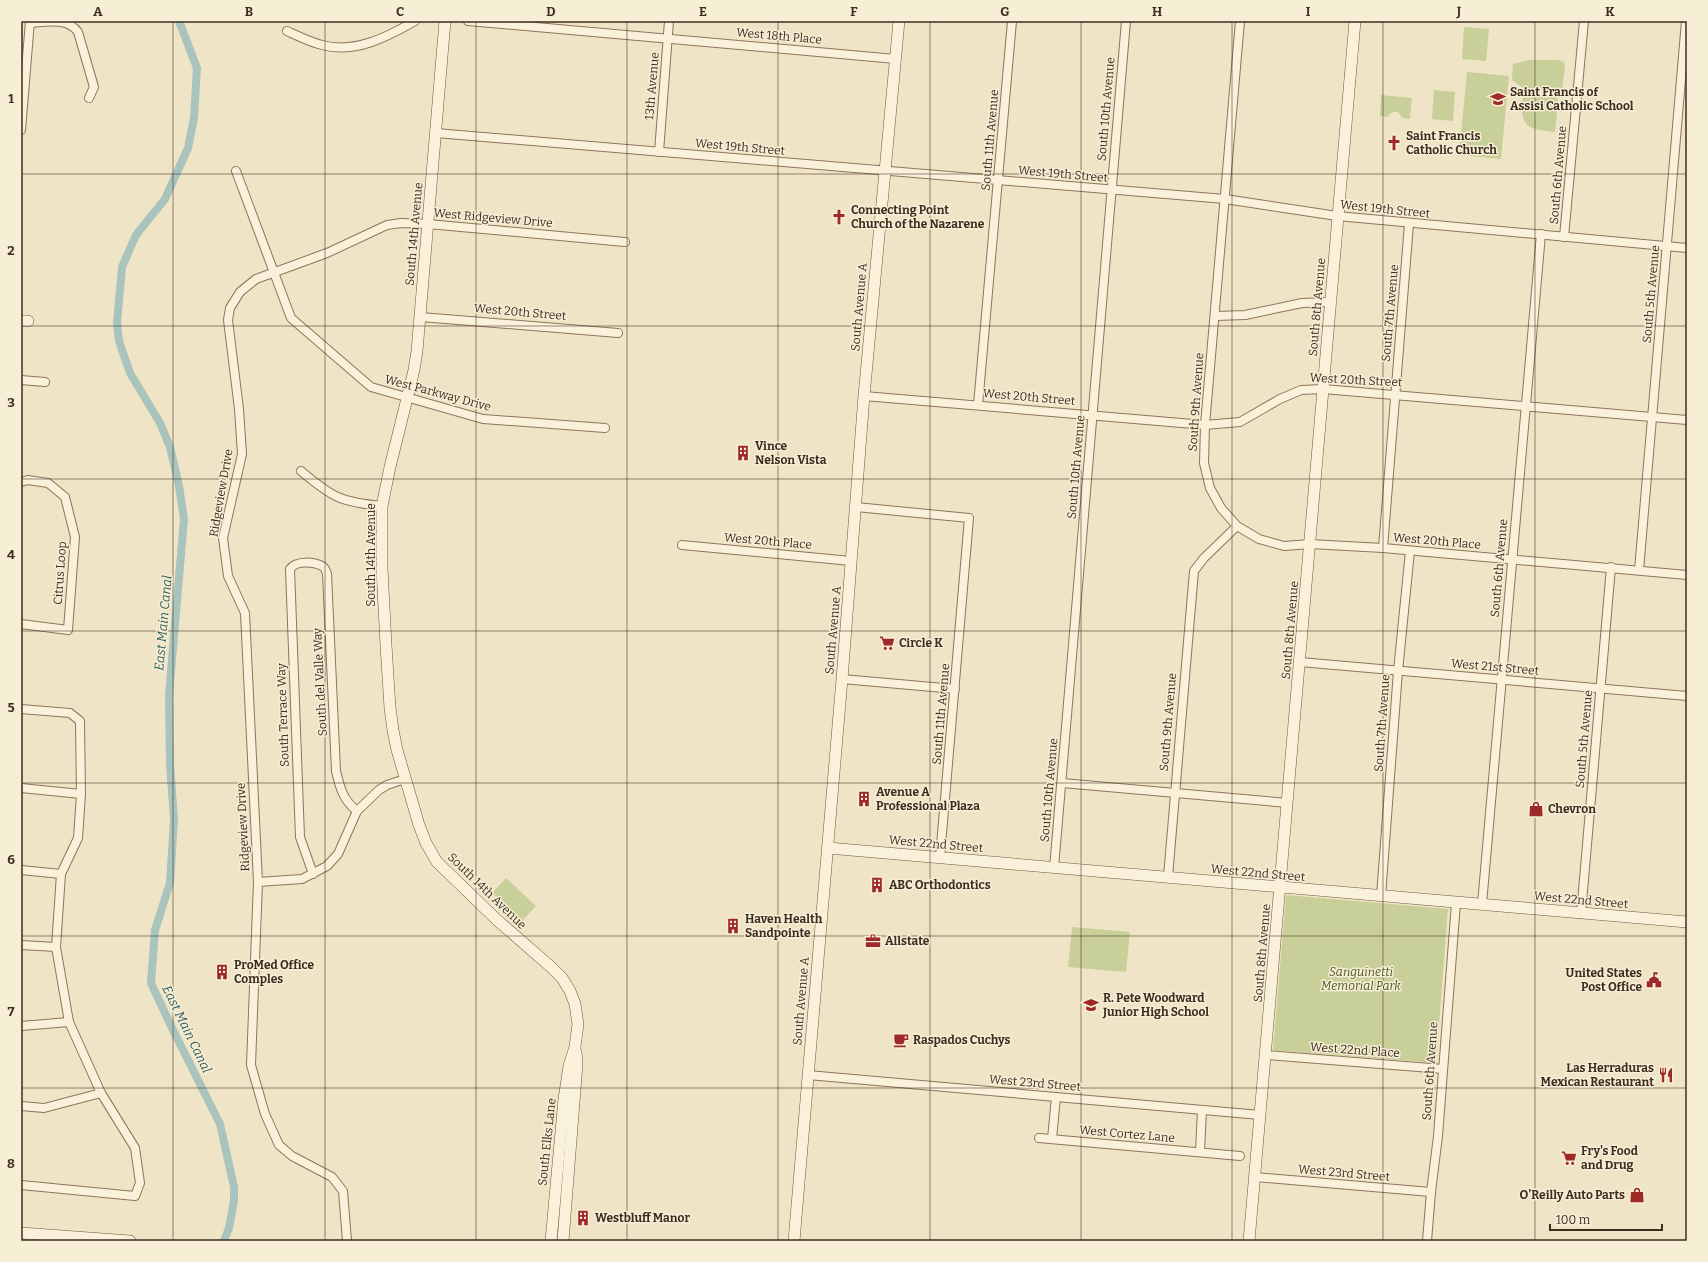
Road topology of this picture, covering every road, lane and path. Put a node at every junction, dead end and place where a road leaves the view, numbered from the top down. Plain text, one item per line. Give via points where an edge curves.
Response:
1 (415, 21) edge
2 (445, 21) edge
3 (468, 21) edge
4 (669, 21) edge
5 (899, 21) edge
6 (1012, 21) edge
7 (1126, 21) edge
8 (1240, 21) edge
9 (1355, 21) edge
10 (1584, 21) edge
11 (1686, 21) edge
12 (30, 22) edge
13 (287, 31) dead end
14 (668, 38) junction
15 (896, 58) junction
16 (89, 98) dead end
17 (21, 130) edge
18 (436, 132) junction
19 (659, 152) junction
20 (236, 171) dead end
21 (886, 171) junction
22 (998, 180) junction
23 (1112, 190) junction
24 (1226, 199) junction
25 (1337, 216) junction
26 (428, 224) junction
27 (1410, 224) junction
28 (1541, 234) junction
29 (1564, 237) junction
30 (625, 242) dead end
31 (1667, 246) junction
32 (1687, 248) edge
33 (273, 273) junction
34 (1330, 302) junction
35 (1216, 316) junction
36 (421, 317) junction
37 (618, 333) dead end
38 (21, 380) edge
39 (44, 382) dead end
40 (1323, 389) junction
41 (864, 396) junction
42 (1395, 396) junction
43 (407, 398) junction
44 (978, 405) junction
45 (1526, 406) junction
46 (1092, 415) junction
47 (1652, 416) junction
48 (1687, 420) edge
49 (1205, 426) junction
50 (605, 428) dead end
51 (301, 471) dead end
52 (21, 482) edge
53 (382, 506) junction
54 (856, 507) junction
55 (1237, 526) junction
56 (1310, 544) junction
57 (682, 545) dead end
58 (1382, 548) junction
59 (1410, 551) junction
60 (1512, 559) junction
61 (851, 560) junction
62 (304, 563) joint
63 (1610, 567) junction
64 (1638, 570) junction
65 (1687, 575) edge
66 (21, 624) edge
67 (1300, 662) junction
68 (1398, 670) junction
69 (842, 679) junction
70 (1501, 679) junction
71 (1601, 688) junction
72 (955, 689) junction
73 (1687, 696) edge
74 (21, 709) edge
75 (405, 779) junction
76 (1062, 783) junction
77 (21, 788) edge
78 (1174, 792) junction
79 (81, 794) junction
80 (1288, 803) junction
81 (357, 811) junction
82 (828, 848) junction
83 (940, 857) junction
84 (1054, 868) junction
85 (21, 870) edge
86 (61, 874) junction
87 (313, 874) junction
88 (1168, 877) junction
89 (258, 882) junction
90 (1281, 889) junction
91 (1381, 896) junction
92 (1456, 903) junction
93 (1482, 904) junction
94 (1582, 914) junction
95 (1687, 922) edge
96 (21, 945) edge
97 (56, 947) junction
98 (575, 1004) joint
99 (69, 1022) junction
100 (21, 1026) edge
101 (575, 1048) junction
102 (1266, 1056) junction
103 (1443, 1069) junction
104 (808, 1075) junction
105 (101, 1093) junction
106 (1056, 1097) junction
107 (21, 1106) edge
108 (1202, 1110) junction
109 (1260, 1114) junction
110 (1039, 1138) dead end
111 (1052, 1139) junction
112 (1200, 1152) junction
113 (1240, 1156) dead end
114 (1255, 1177) junction
115 (21, 1185) edge
116 (1431, 1192) junction
117 (21, 1233) edge
118 (130, 1241) edge
119 (347, 1241) edge
120 (551, 1241) edge
121 (562, 1241) edge
122 (794, 1241) edge
123 (1249, 1241) edge
124 (1427, 1241) edge

1 - 13 street via 357,47 336,48
2 - 18 street, South 14th Avenue
3 - 14 street, West 18th Place
4 - 14 street, 13th Avenue
5 - 15 street, South Avenue A
6 - 22 street, South 11th Avenue
7 - 23 street, South 10th Avenue
8 - 24 street, South 9th Avenue
9 - 25 street, South 8th Avenue
10 - 29 street, South 6th Avenue
11 - 31 street, South 5th Avenue
12 - 16 street via 67,22 74,26 94,87
12 - 17 street
14 - 15 street, West 18th Place
14 - 19 street, 13th Avenue
15 - 21 street, South Avenue A
18 - 19 street, West 19th Street
18 - 26 street, South 14th Avenue
19 - 21 street, West 19th Street
20 - 33 street, West Parkway Drive
21 - 22 street, West 19th Street
21 - 41 street, South Avenue A
22 - 23 street, West 19th Street
22 - 44 street, South 11th Avenue
23 - 24 street, West 19th Street
23 - 46 street, South 10th Avenue
24 - 25 street, West 19th Street
24 - 35 street, South 9th Avenue
25 - 27 street, West 19th Street
25 - 34 street, South 8th Avenue
26 - 30 street, West Ridgeview Drive
26 - 33 street, West Ridgeview Drive via 401,223 386,226 327,253
26 - 36 street, South 14th Avenue
27 - 28 street, West 19th Street
27 - 42 street, South 7th Avenue
28 - 29 street, West 19th Street
28 - 45 street, South 6th Avenue
29 - 31 street, West 19th Street
31 - 32 street, West 19th Street
31 - 47 street, South 5th Avenue
33 - 43 street, West Parkway Drive via 291,318 371,387
33 - 89 street, Ridgeview Drive via 256,279 240,292 230,308 228,320 242,454 223,538 228,576 245,613
34 - 35 street via 1302,303 1245,315
34 - 40 street, South 8th Avenue
35 - 49 street, South 9th Avenue
36 - 37 street, West 20th Street
36 - 43 street, South 14th Avenue
38 - 39 street
40 - 42 street, West 20th Street
40 - 49 street, West 20th Street via 1302,390 1280,399 1240,422
40 - 56 street, South 8th Avenue
41 - 44 street, West 20th Street
41 - 54 street, South Avenue A
42 - 45 street, West 20th Street
42 - 58 street, South 7th Avenue
43 - 50 street, West Parkway Drive via 483,419
43 - 53 street, South 14th Avenue
44 - 46 street, West 20th Street
45 - 47 street, West 20th Street
45 - 60 street, South 6th Avenue
46 - 49 street, West 20th Street
46 - 76 street, South 10th Avenue
47 - 48 street, West 20th Street
47 - 64 street, South 5th Avenue
49 - 55 street, South 9th Avenue via 1204,463 1210,488 1221,508
51 - 53 street via 321,488 344,500
52 - 66 street, Citrus Loop via 28,480 48,483 65,498 75,537 68,630
53 - 75 street, South 14th Avenue via 382,569 390,708
54 - 61 street, South Avenue A
54 - 72 street, South 11th Avenue via 969,518
55 - 56 street, West 20th Place via 1259,539 1284,546
55 - 78 street, South 9th Avenue via 1194,571
56 - 58 street, West 20th Place
56 - 67 street, South 8th Avenue
57 - 61 street, West 20th Place
58 - 59 street, West 20th Place
59 - 60 street, West 20th Place
59 - 68 street, South 7th Avenue
60 - 63 street, West 20th Place
60 - 70 street, South 6th Avenue
61 - 69 street, South Avenue A
62 - 81 street, South del Valle Way via 322,566 327,574 336,771 342,795
62 - 87 street, South Terrace Way via 292,565 290,569 300,837
63 - 64 street, West 20th Place
63 - 71 street, South 5th Avenue
64 - 65 street, West 20th Place
67 - 68 street, West 21st Street
67 - 80 street, South 8th Avenue
68 - 70 street, West 21st Street
68 - 91 street, South 7th Avenue
69 - 72 street
69 - 82 street, South Avenue A
70 - 71 street, West 21st Street
70 - 93 street, South 6th Avenue
71 - 73 street, West 21st Street
71 - 94 street, South 5th Avenue
72 - 83 street, South 11th Avenue
74 - 79 street via 70,713 80,721
75 - 81 street via 379,790
75 - 98 street, South 14th Avenue via 426,843 437,862 497,920 551,966 562,978
76 - 78 street
76 - 84 street, South 10th Avenue
77 - 79 street
78 - 80 street
78 - 88 street, South 9th Avenue
79 - 86 street via 78,838
80 - 90 street, South 8th Avenue
81 - 87 street via 338,854 327,866
82 - 83 street, West 22nd Street
82 - 104 street, South Avenue A
83 - 84 street, West 22nd Street
84 - 88 street, West 22nd Street
85 - 86 street
86 - 97 street
87 - 89 street via 302,879
88 - 90 street, West 22nd Street
89 - 119 street, Ridgeview Drive via 251,1065 265,1114 279,1145 292,1156 332,1177 344,1191
90 - 91 street, West 22nd Street
90 - 102 street, South 8th Avenue
91 - 92 street, West 22nd Street
92 - 93 street, West 22nd Street
92 - 103 street, South 6th Avenue
93 - 94 street, West 22nd Street
94 - 95 street, West 22nd Street
96 - 97 street
97 - 99 street
98 - 101 street, South Elks Lane via 578,1024
99 - 100 street
99 - 105 street
101 - 120 street, South Elks Lane via 564,1098
101 - 121 street, South Elks Lane via 578,1064
102 - 103 street, West 22nd Place
102 - 109 street, South 8th Avenue
103 - 116 street, South 6th Avenue
104 - 106 street, West 23rd Street
104 - 122 street, South Avenue A
105 - 107 street via 44,1108
105 - 115 street via 135,1148 140,1183 135,1196
106 - 108 street, West 23rd Street
106 - 111 street
108 - 109 street, West 23rd Street
108 - 112 street
109 - 114 street, South 8th Avenue
110 - 111 street, West Cortez Lane
111 - 112 street, West Cortez Lane
112 - 113 street, West Cortez Lane
114 - 116 street, West 23rd Street
114 - 123 street, South 8th Avenue
116 - 124 street, South 6th Avenue
117 - 118 street

